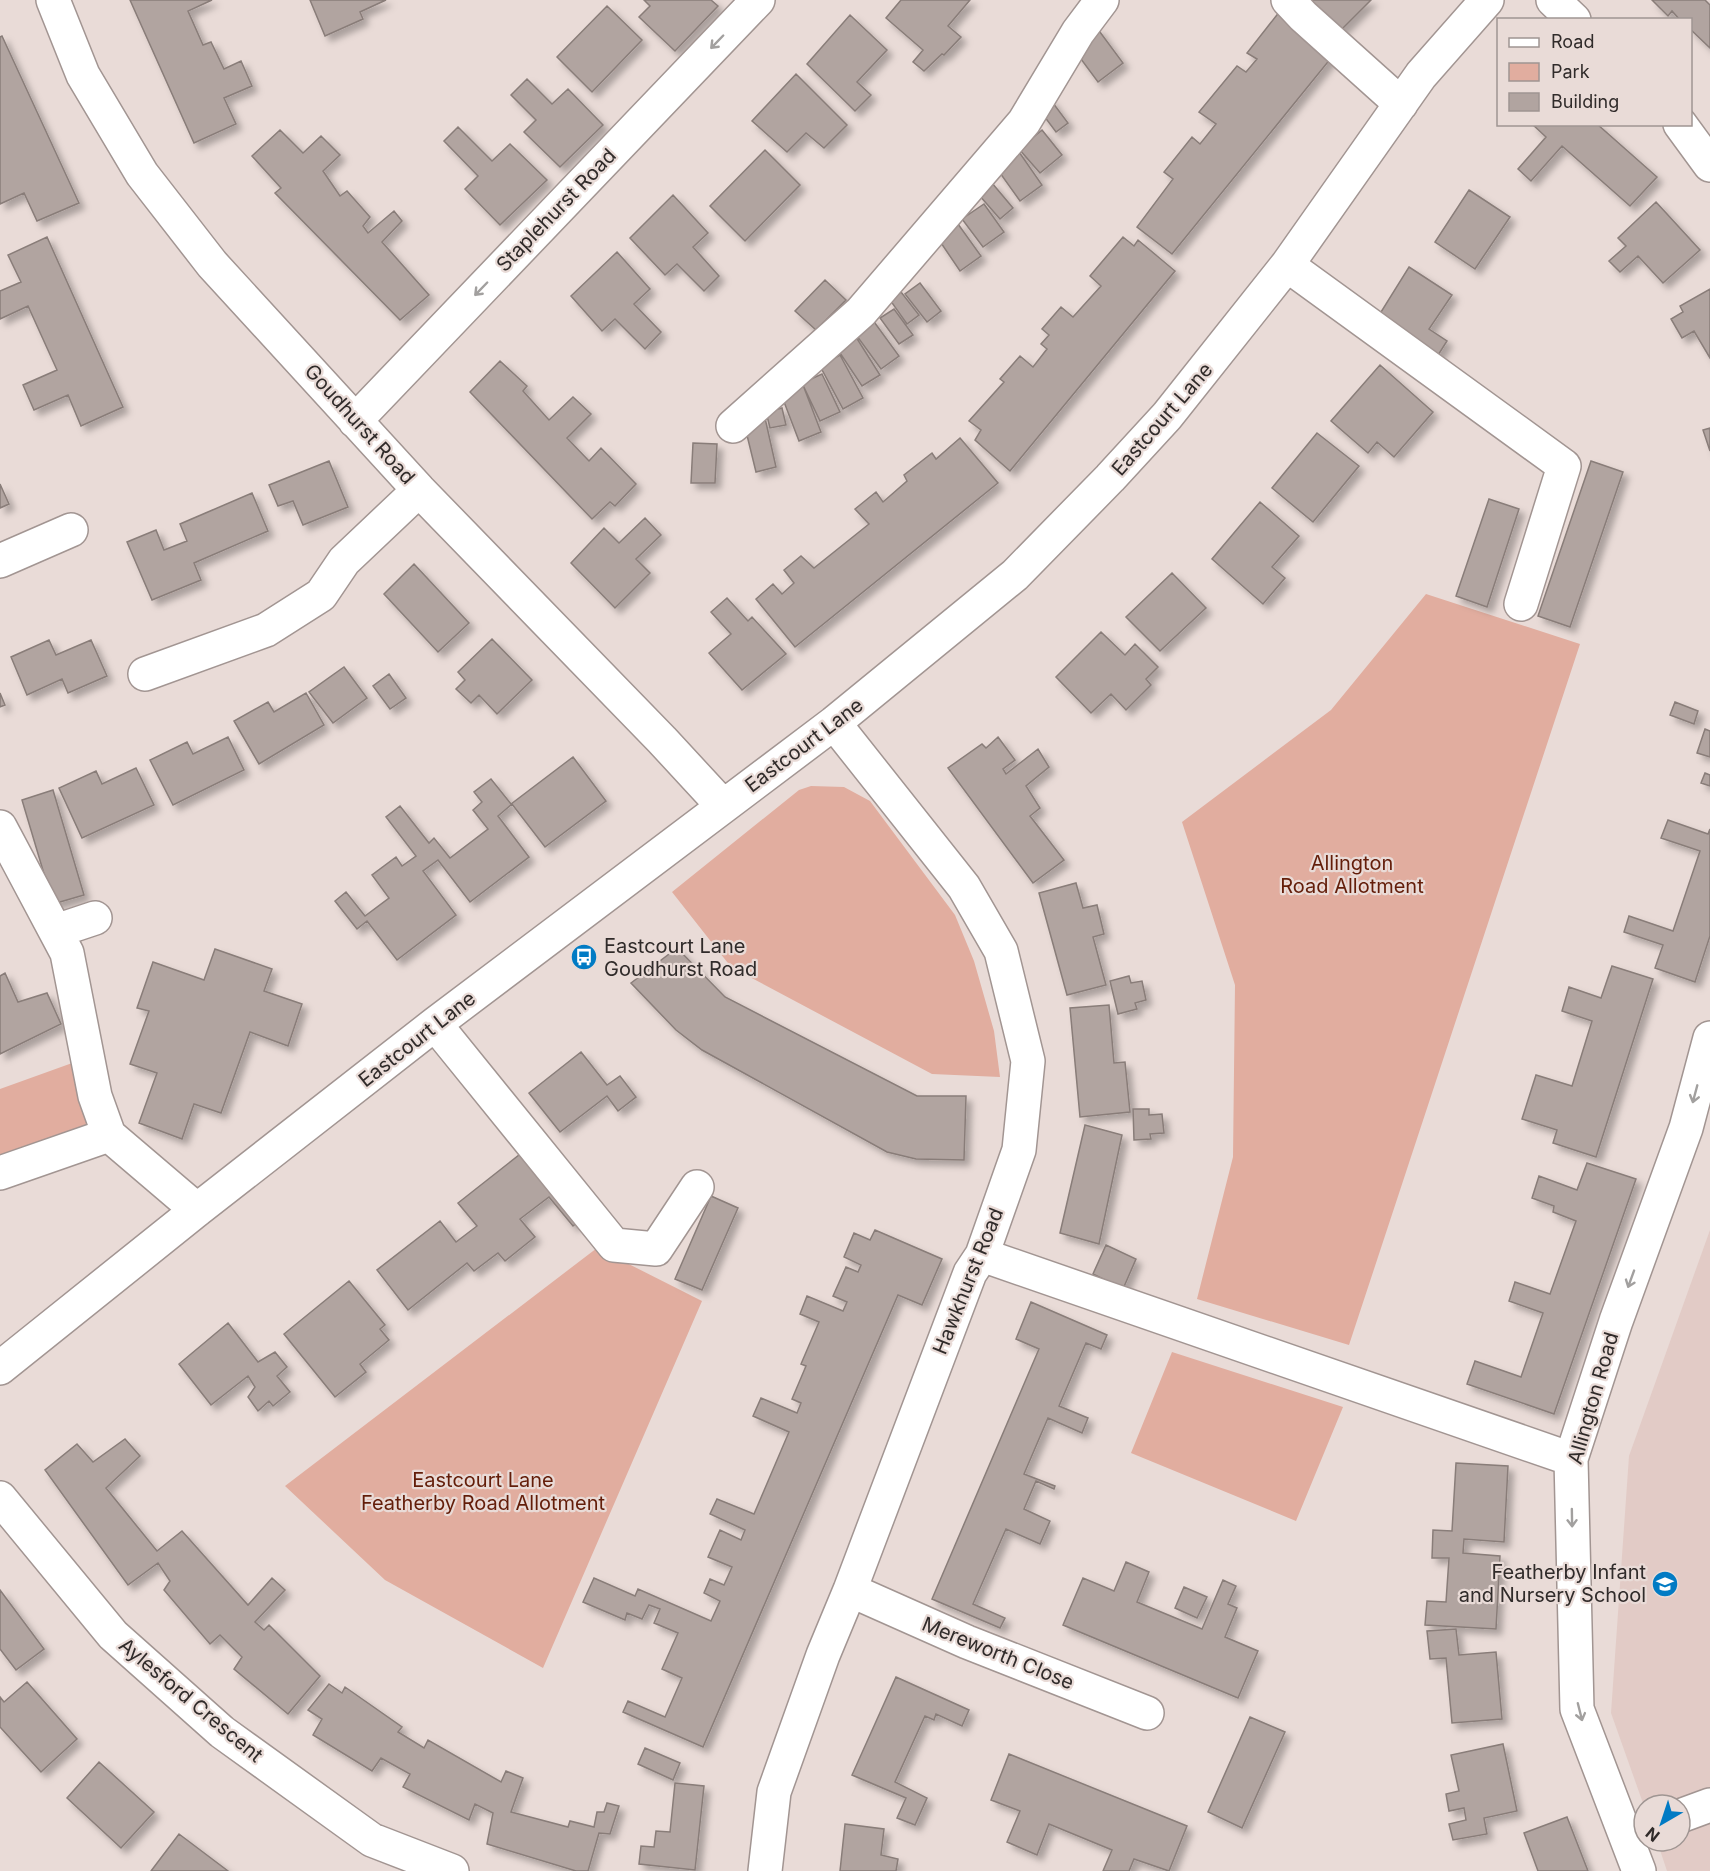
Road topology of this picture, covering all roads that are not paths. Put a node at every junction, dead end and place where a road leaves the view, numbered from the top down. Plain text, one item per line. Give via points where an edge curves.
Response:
1 (53, 0) edge
2 (758, 0) edge
3 (1102, 0) edge
4 (1288, 0) edge
5 (1487, 0) edge
6 (1553, 0) edge
7 (1572, 18) edge
8 (1401, 104) junction
9 (1681, 126) edge
10 (1710, 165) edge
11 (1287, 265) junction
12 (356, 420) junction
13 (733, 426) dead end
14 (420, 490) junction
15 (71, 530) dead end
16 (0, 561) edge
17 (1521, 604) dead end
18 (145, 674) dead end
19 (834, 723) junction
20 (723, 806) junction
21 (0, 827) edge
22 (95, 918) dead end
23 (56, 931) junction
24 (435, 1024) junction
25 (1710, 1038) edge
26 (109, 1135) junction
27 (0, 1173) edge
28 (697, 1186) dead end
29 (196, 1210) junction
30 (982, 1255) junction
31 (0, 1368) edge
32 (1571, 1459) junction
33 (0, 1498) edge
34 (850, 1590) junction
35 (1147, 1713) dead end
36 (1710, 1805) edge
37 (1692, 1812) edge
38 (1632, 1828) edge
39 (1637, 1853) edge
40 (452, 1871) edge
41 (765, 1871) edge
42 (1639, 1871) edge

1 - 12 street, Goudhurst Road via 83,75 142,174 212,264
2 -> 12 street, Staplehurst Road
3 - 13 street via 1024,122 877,294
4 - 8 street
5 - 8 street, Eastcourt Lane
6 - 7 street
8 - 11 street, Eastcourt Lane
9 - 10 street
11 - 17 street via 1564,466
11 - 19 street, Eastcourt Lane via 1160,424 1043,547 997,591
12 - 14 street, Goudhurst Road
14 - 18 street via 344,561 321,595 266,630
14 - 20 street, Goudhurst Road
15 - 16 street
19 - 20 street, Eastcourt Lane
19 - 30 street, Hawkhurst Road via 964,887 1001,951 1028,1061 1019,1149
20 - 24 street, Eastcourt Lane
21 - 23 street
22 - 23 street
23 - 26 street via 67,953 95,1096
24 - 28 street via 614,1245 656,1249
24 - 29 street, Eastcourt Lane
25 -> 32 street, Allington Road via 1686,1128
26 - 27 street
26 - 29 street
29 - 31 street, Eastcourt Lane
30 - 32 street
30 - 34 street, Hawkhurst Road via 969,1273
32 -> 38 street, Allington Road via 1577,1709
33 - 40 street, Aylesford Crescent via 113,1635 222,1732 372,1840
34 - 35 street, Mereworth Close via 967,1642
34 - 41 street, Hawkhurst Road via 774,1792
36 - 37 street
39 - 42 street, Allington Road

